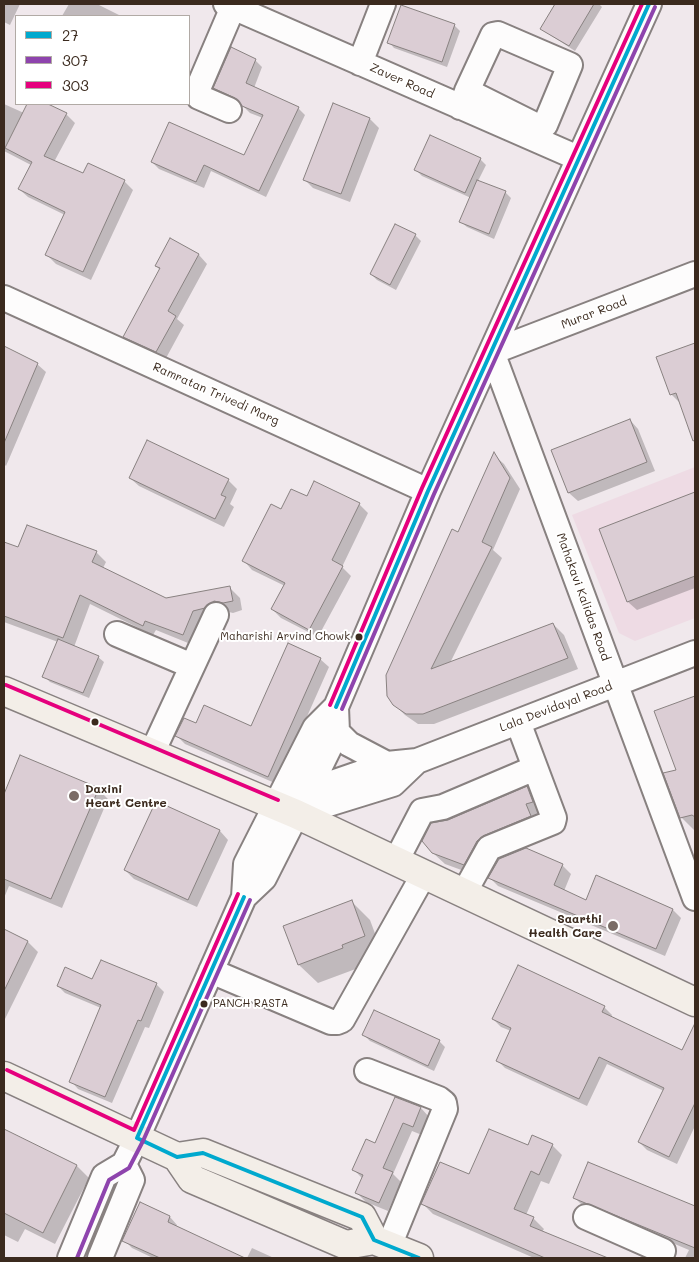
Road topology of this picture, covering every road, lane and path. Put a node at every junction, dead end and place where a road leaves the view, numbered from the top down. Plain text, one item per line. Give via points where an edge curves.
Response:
1 (383, 4) edge
2 (649, 4) edge
3 (229, 5) edge
4 (360, 63) junction
5 (464, 99) junction
6 (230, 110) dead end
7 (506, 119) junction
8 (578, 158) junction
9 (695, 274) edge
10 (4, 298) edge
11 (492, 352) junction
12 (428, 491) junction
13 (216, 614) dead end
14 (117, 634) dead end
15 (695, 653) edge
16 (192, 666) junction
17 (616, 683) junction
18 (4, 691) edge
19 (336, 707) junction
20 (518, 722) junction
21 (337, 732) junction
22 (152, 753) junction
23 (416, 761) junction
24 (387, 764) junction
25 (535, 768) junction
26 (293, 803) junction
27 (396, 861) junction
28 (424, 874) junction
29 (464, 893) junction
30 (695, 898) edge
31 (211, 971) junction
32 (695, 1002) edge
33 (367, 1071) dead end
34 (4, 1076) edge
35 (137, 1138) junction
36 (124, 1164) junction
37 (586, 1217) dead end
38 (381, 1243) junction
39 (70, 1258) edge
40 (100, 1258) edge
41 (419, 1258) edge
42 (660, 1258) edge

1 - 4 street
2 - 8 street
3 - 4 street, Zaver Road
3 - 6 street via 197,91 199,97
4 - 5 street, Zaver Road
5 - 7 street, Zaver Road
5 - 7 street via 493,35 498,34 570,65 562,111 541,128
7 - 8 street, Zaver Road
8 - 11 street
9 - 11 street, Murar Road
10 - 12 street, Ramratan Trivedi Marg
11 - 12 street
11 - 17 street, Mahakavi Kalidas Road
12 - 19 street
13 - 16 street
14 - 16 street
15 - 17 street, Lala Devidayal Road
16 - 22 street
17 - 20 street, Lala Devidayal Road
17 - 30 street, Mahakavi Kalidas Road
18 - 22 main road
19 - 21 street
19 - 26 street via 315,728
20 - 23 street, Lala Devidayal Road
20 - 25 street
21 - 24 street via 349,744
21 - 26 street
22 - 26 main road
23 - 24 street
23 - 26 street via 393,784
24 - 26 street
25 - 27 street via 443,807 422,811
25 - 29 street via 553,822 489,848
26 - 27 main road
26 - 31 street via 246,864 244,897
27 - 28 main road
28 - 29 main road
28 - 31 street via 342,1020 331,1022
29 - 32 main road
31 - 35 street
33 - 38 street via 439,1099 445,1109
34 - 35 main road
35 - 36 street
35 - 38 main road via 177,1157 192,1180 346,1245
36 - 39 street via 104,1176
36 - 40 street via 132,1180
37 - 42 street via 663,1251
38 - 41 main road

